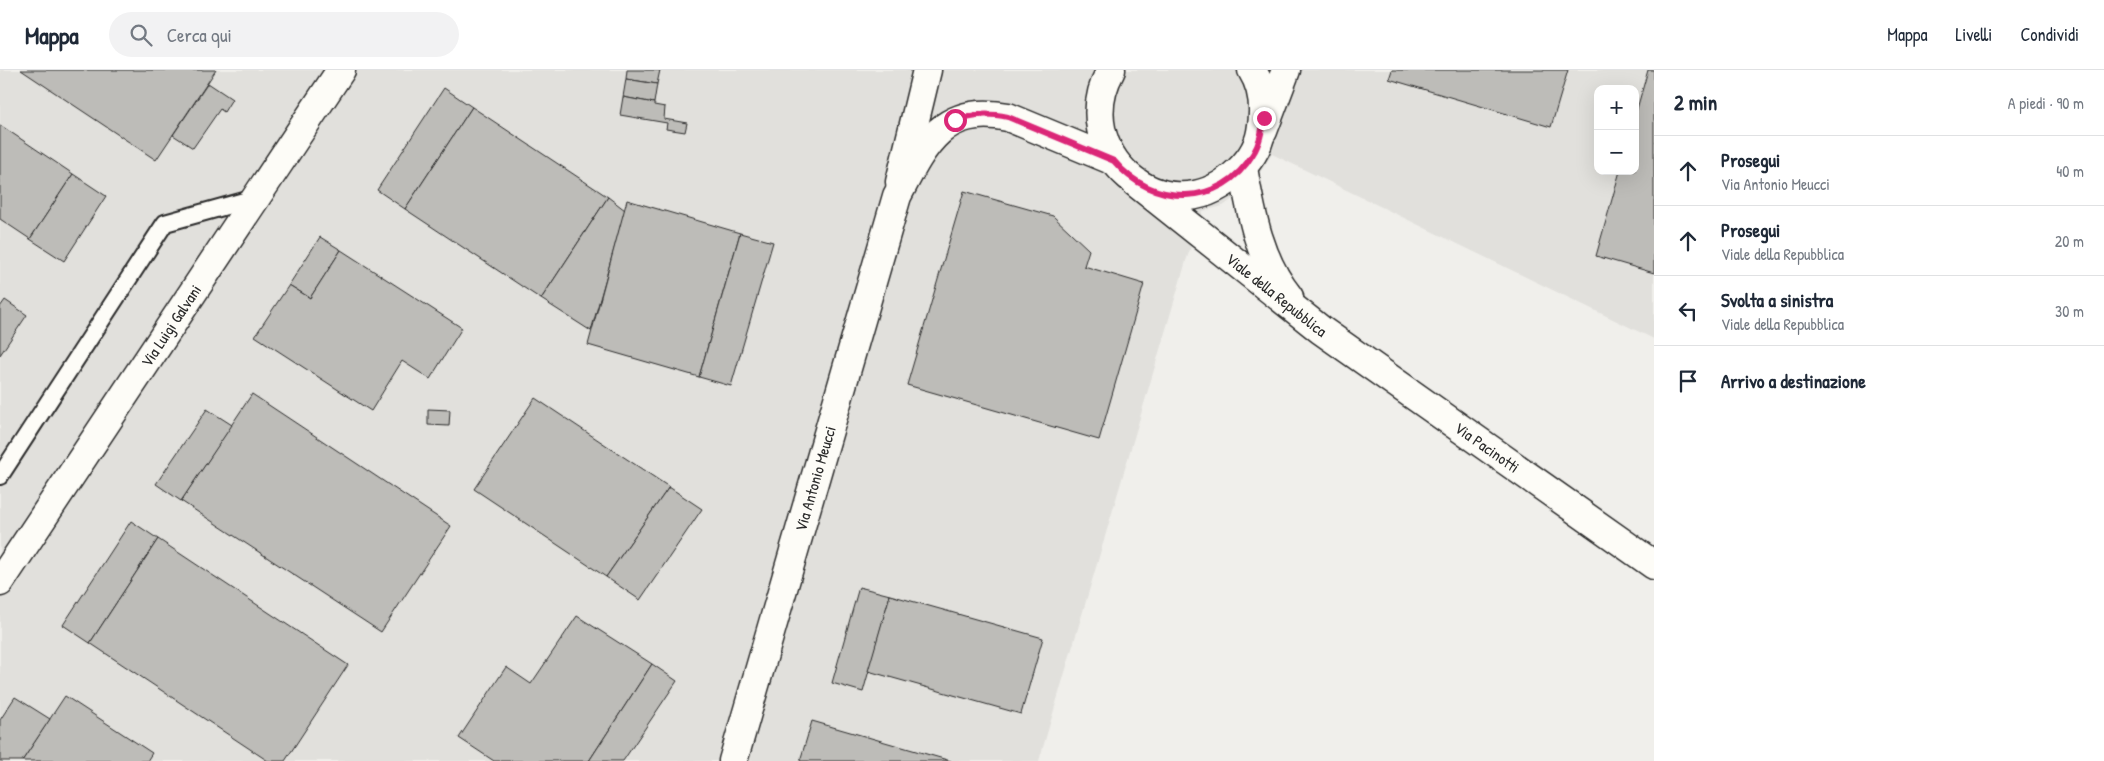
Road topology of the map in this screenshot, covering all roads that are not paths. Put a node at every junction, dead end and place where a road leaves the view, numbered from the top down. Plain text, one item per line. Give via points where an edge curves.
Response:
1 (341, 70) edge
2 (927, 70) edge
3 (1112, 70) edge
4 (1252, 70) edge
5 (1286, 70) edge
6 (1260, 139) junction
7 (1114, 161) junction
8 (1243, 168) junction
9 (1135, 182) junction
10 (896, 196) junction
11 (255, 198) junction
12 (1321, 330) junction
13 (0, 476) edge
14 (1654, 565) edge
15 (0, 582) edge
16 (733, 761) edge

1 - 11 main road, Via Luigi Galvani
2 - 10 main road, Via Antonio Meucci
3 - 7 main road, Viale della Repubblica via 1104,84 1098,110 1102,137
4 - 6 main road, Viale della Repubblica via 1263,96 1264,118
5 - 6 main road
6 - 8 main road, Viale della Repubblica
7 - 9 main road, Viale della Repubblica
7 - 10 main road, Via Antonio Meucci via 1008,117 976,114 955,120 934,136 919,154
8 - 9 main road, Viale della Repubblica via 1225,183 1203,193 1180,196 1156,192
8 - 12 main road, Viale della Repubblica via 1261,250 1287,295
9 - 12 main road, Viale della Repubblica
10 - 16 main road, Via Antonio Meucci
11 - 13 lane via 165,223
11 - 15 main road, Via Luigi Galvani
12 - 14 main road, Via Pacinotti

